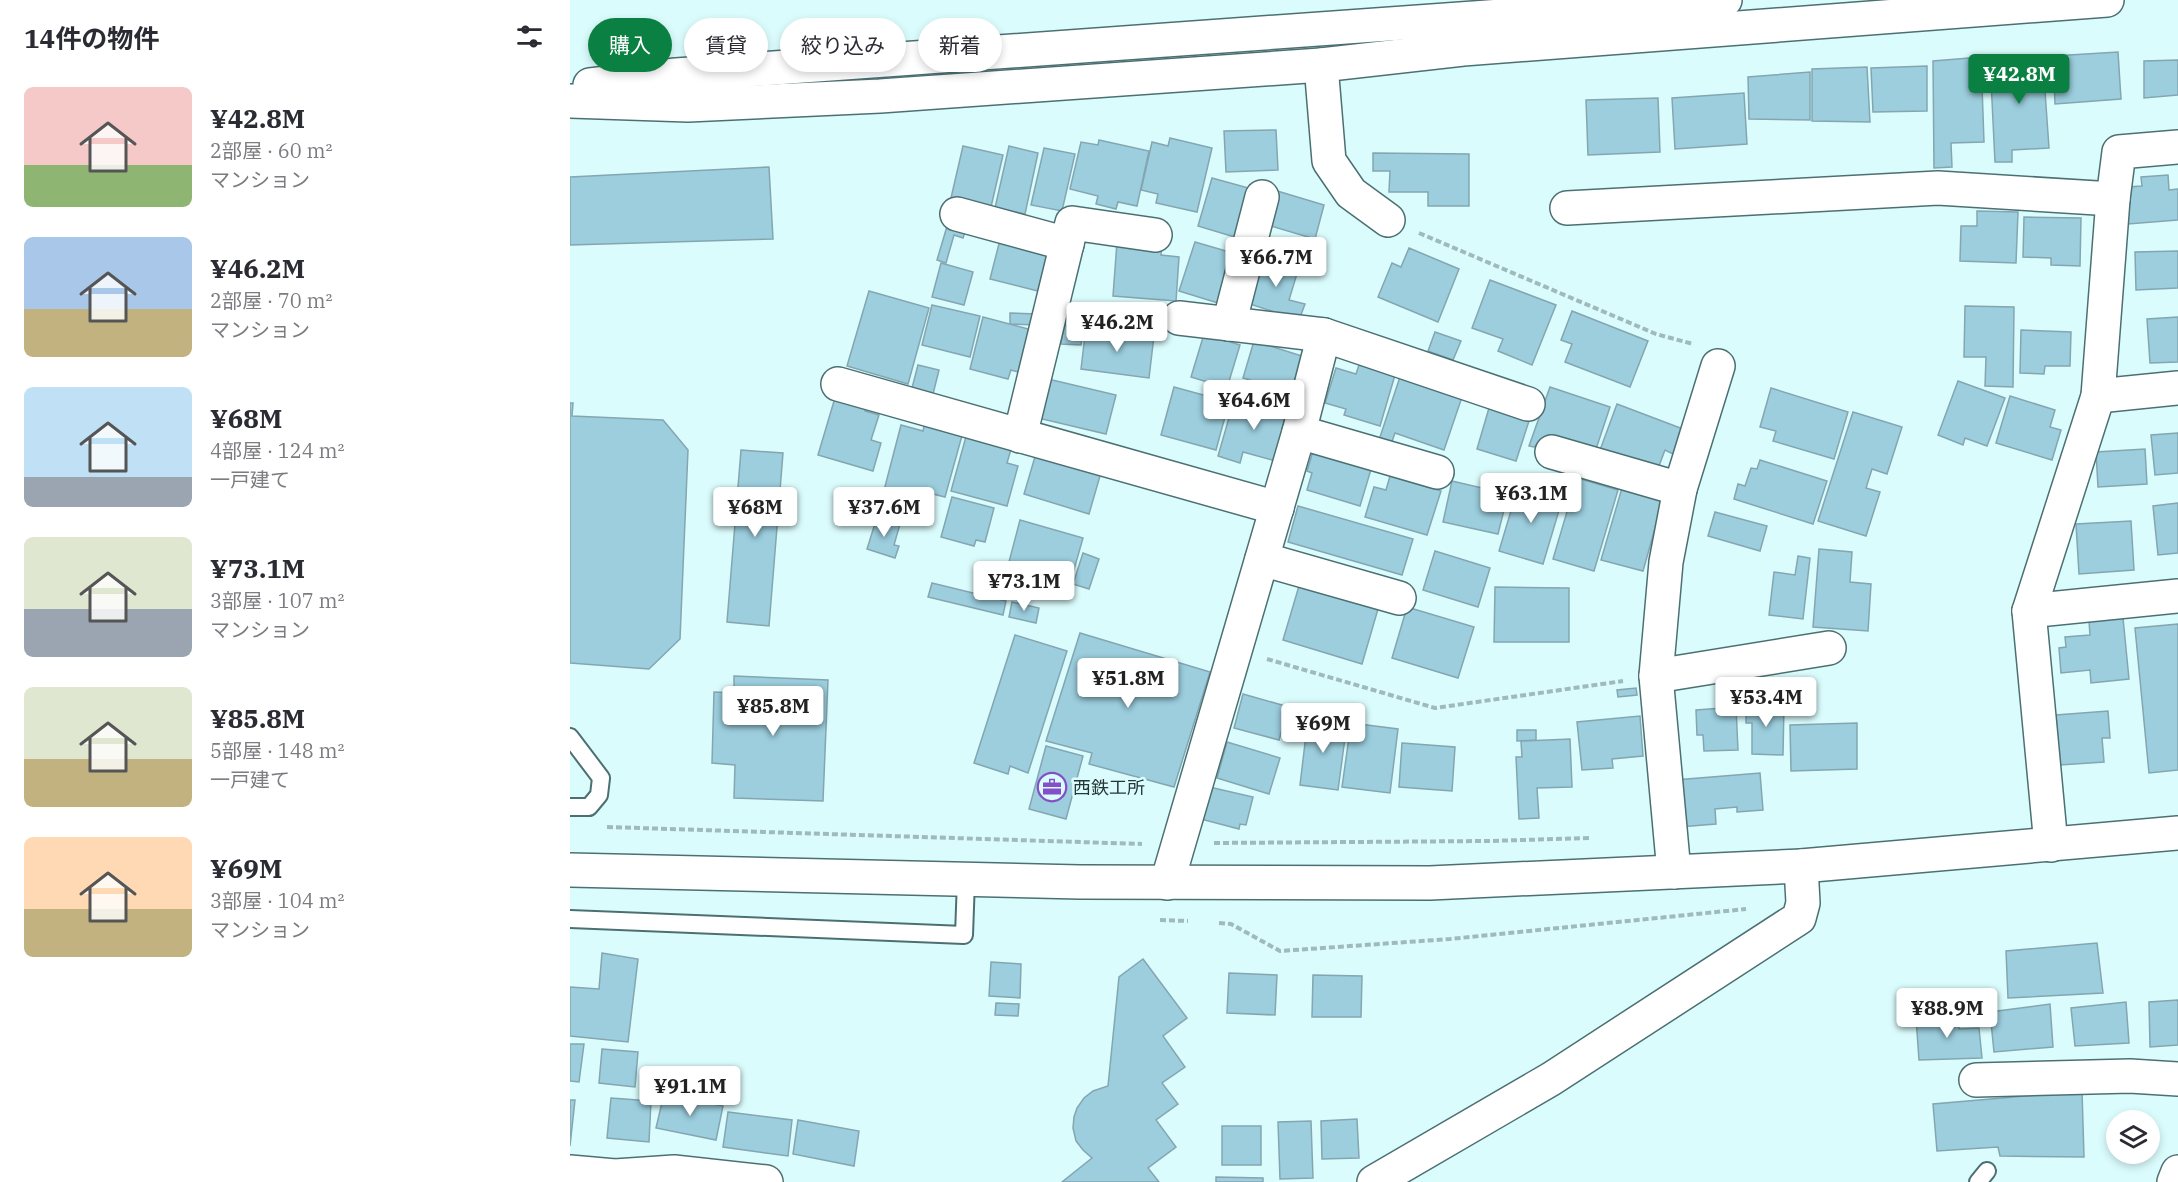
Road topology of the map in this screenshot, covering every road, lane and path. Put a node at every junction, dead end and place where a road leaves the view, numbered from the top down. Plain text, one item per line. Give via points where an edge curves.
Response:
1 (1725, 0) edge
2 (2107, 0) edge
3 (1321, 65) junction
4 (570, 87) edge
5 (570, 101) edge
6 (2178, 147) edge
7 (1262, 197) dead end
8 (2113, 199) junction
9 (1567, 208) dead end
10 (957, 214) dead end
11 (1388, 220) joint
12 (1155, 235) dead end
13 (1067, 244) junction
14 (1179, 318) dead end
15 (1229, 324) junction
16 (1324, 335) junction
17 (1718, 366) joint
18 (838, 384) dead end
19 (2178, 388) edge
20 (2098, 396) junction
21 (1528, 404) dead end
22 (1299, 432) junction
23 (1020, 436) junction
24 (1552, 452) dead end
25 (1437, 472) dead end
26 (1680, 489) junction
27 (1277, 508) junction
28 (1262, 559) junction
29 (2178, 596) edge
30 (1399, 598) dead end
31 (2029, 611) junction
32 (1829, 648) dead end
33 (1234, 650) junction
34 (1656, 676) junction
35 (570, 737) edge
36 (570, 807) edge
37 (606, 827) dead end
38 (2178, 832) edge
39 (1592, 838) dead end
40 (1204, 843) dead end
41 (1151, 844) dead end
42 (2051, 845) junction
43 (1801, 866) junction
44 (570, 870) edge
45 (1674, 872) junction
46 (966, 880) junction
47 (1167, 883) junction
48 (1753, 908) dead end
49 (570, 919) edge
50 (1219, 923) dead end
51 (2178, 1079) edge
52 (1976, 1080) dead end
53 (570, 1172) edge
54 (2178, 1172) edge
55 (766, 1182) edge
56 (1374, 1182) edge
57 (2174, 1182) edge

1 - 4 street via 700,74
2 - 3 street via 1463,49
3 - 5 street via 880,96 688,105
3 - 11 street via 1329,161 1351,193
6 - 8 street via 2119,152
7 - 15 street
8 - 9 street via 1938,188
8 - 20 street
10 - 13 street
11 - 17 path via 1656,334 1722,352
12 - 13 street via 1072,223
13 - 23 street
14 - 15 street
15 - 16 street
16 - 21 street
16 - 22 street
17 - 26 street
18 - 23 street
19 - 20 street
20 - 31 street
22 - 25 street
22 - 27 street
23 - 27 street
24 - 26 street
26 - 34 street via 1666,562
27 - 28 street
28 - 30 street
28 - 33 street
29 - 31 street
31 - 42 street
32 - 34 street
33 - 34 path via 1435,708
33 - 47 street
34 - 45 street
35 - 36 lane via 601,778 599,795 589,807
37 - 41 path
38 - 42 street
39 - 40 path
42 - 43 street
43 - 45 street
43 - 56 street via 1803,903 1798,918 1551,1079
44 - 46 street
45 - 47 street via 1430,883
46 - 47 street
46 - 49 lane via 964,935
48 - 50 path via 1461,938 1280,951 1231,924
51 - 52 street via 2130,1076
53 - 55 street via 615,1176 674,1172
54 - 57 street

